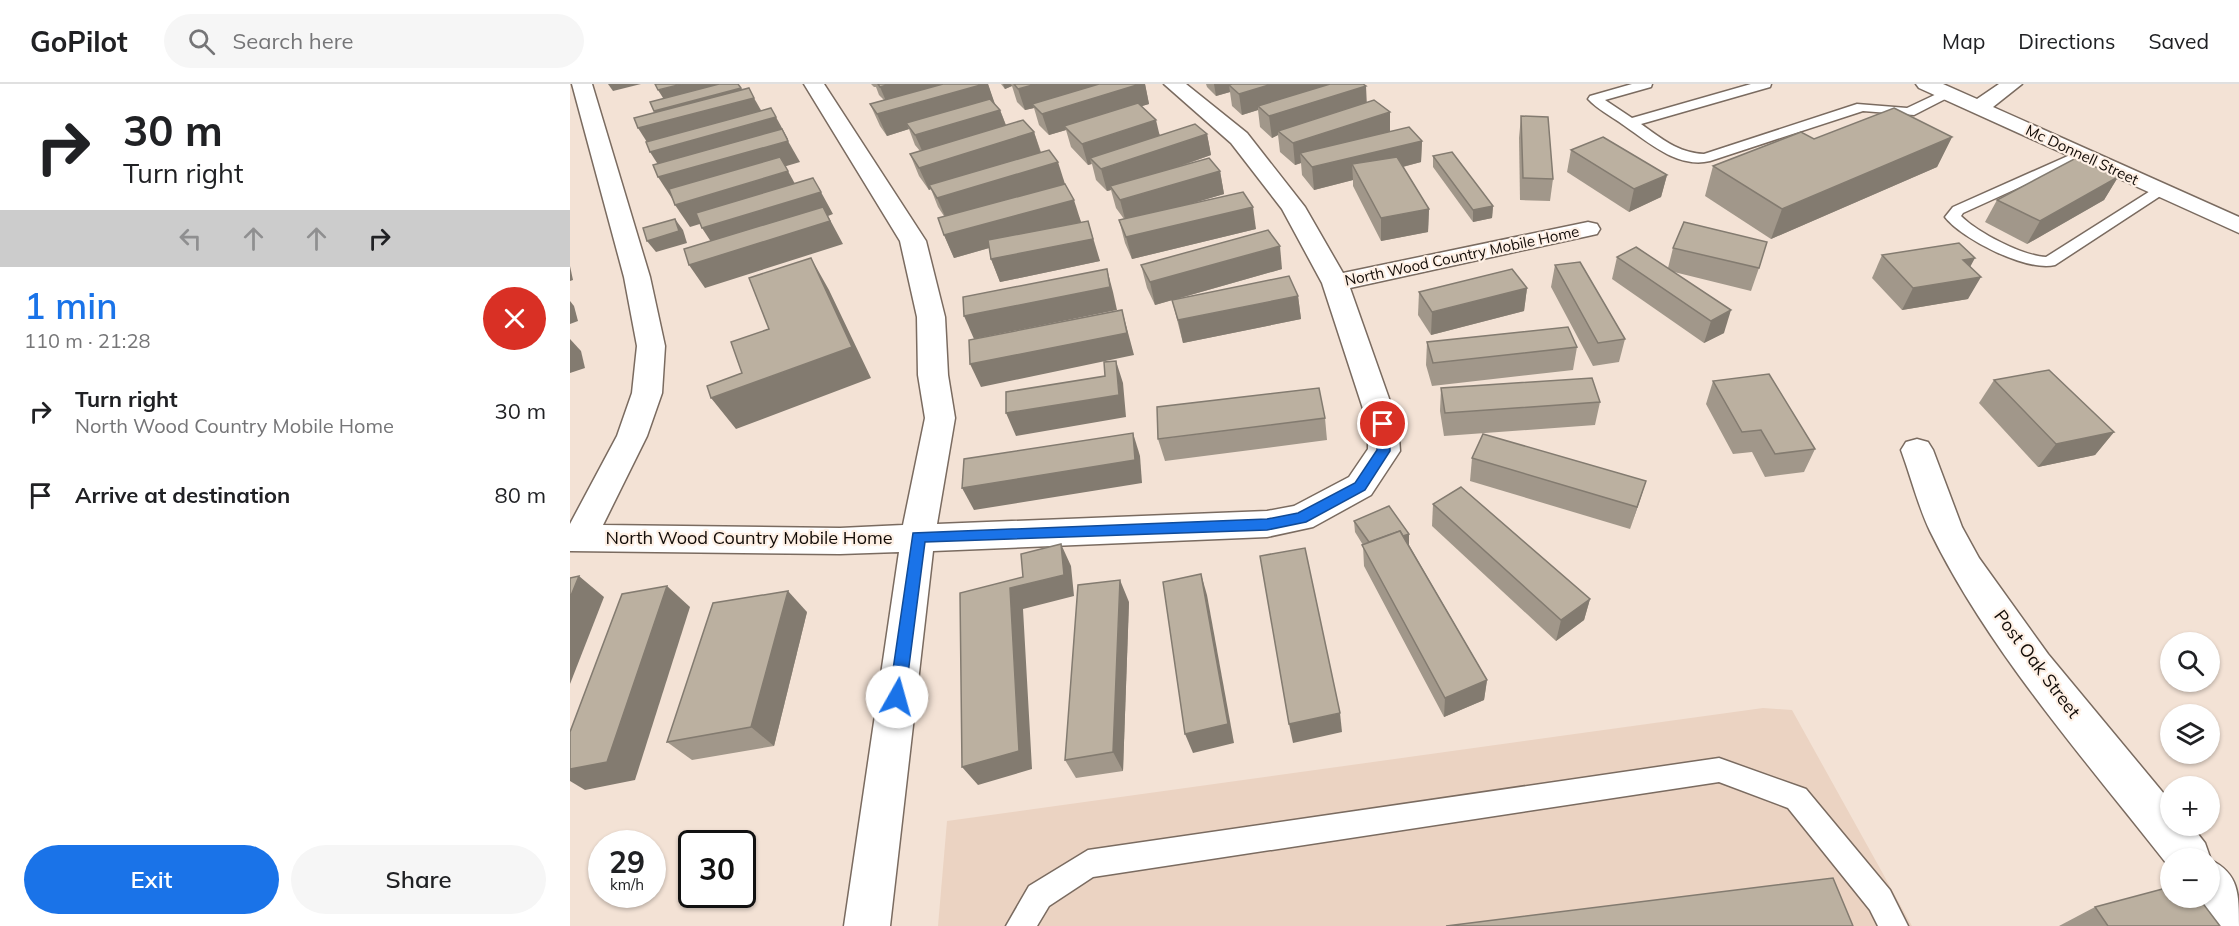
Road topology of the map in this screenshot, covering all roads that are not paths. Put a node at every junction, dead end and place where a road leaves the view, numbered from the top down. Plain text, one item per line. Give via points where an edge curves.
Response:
1 (582, 84) edge
2 (814, 84) edge
3 (1174, 84) edge
4 (1646, 84) edge
5 (1765, 84) edge
6 (1926, 84) edge
7 (2012, 84) edge
8 (1948, 94) junction
9 (1979, 107) junction
10 (1630, 123) junction
11 (2079, 155) junction
12 (2160, 191) junction
13 (2239, 226) edge
14 (1588, 229) dead end
15 (1335, 283) junction
16 (1917, 450) dead end
17 (918, 537) junction
18 (574, 538) edge
19 (2182, 848) edge
20 (2220, 895) edge
21 (2239, 919) edge
22 (867, 926) edge
23 (1021, 926) edge
24 (1893, 926) edge

1 - 18 street, North Wood Country Mobile Home via 637,277 651,346 647,393 632,436
2 - 17 street, North Wood Country Mobile Home via 913,241 931,317 933,375 940,418
3 - 15 street, North Wood Country Mobile Home via 1239,138 1293,207
4 - 10 lane via 1595,99
5 - 10 lane
6 - 8 street, Mc Donnell Street
7 - 9 street
8 - 9 street, Mc Donnell Street
8 - 10 lane via 1909,112 1862,107 1705,158 1676,155
9 - 11 street, Mc Donnell Street
11 - 12 street, Mc Donnell Street
11 - 12 lane via 1958,210 1953,217 2025,258 2049,262
12 - 13 street, Mc Donnell Street
14 - 15 street, North Wood Country Mobile Home
15 - 17 street, North Wood Country Mobile Home via 1383,424 1384,451 1360,486 1301,518 1267,524
16 - 19 street, Post Oak Street via 1946,529 1967,568 2035,666
17 - 18 street, North Wood Country Mobile Home via 840,541
17 - 22 street
20 - 21 street
23 - 24 lane via 1040,896 1088,864 1719,770 1797,798 1880,900

